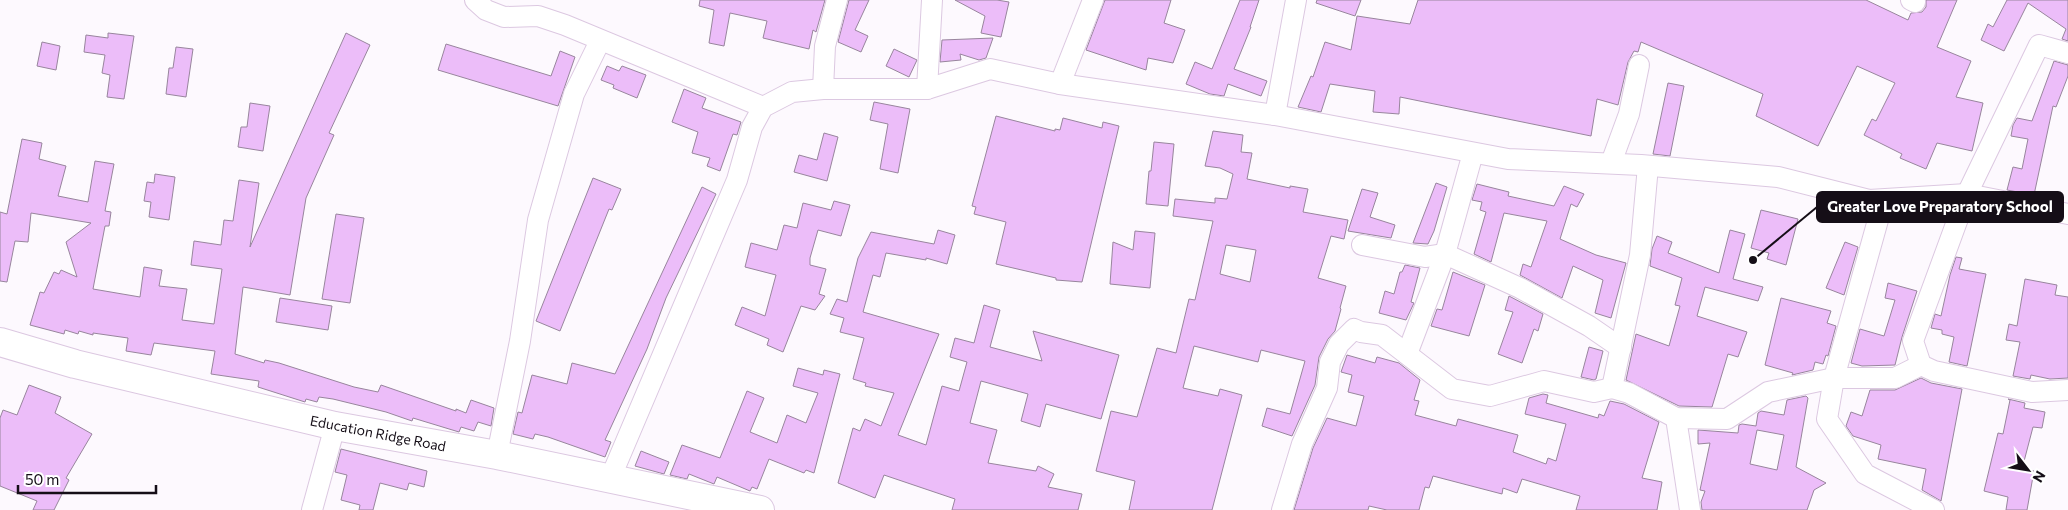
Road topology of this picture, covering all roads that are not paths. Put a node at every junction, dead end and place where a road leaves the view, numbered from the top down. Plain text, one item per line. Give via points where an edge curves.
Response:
1 (475, 0) edge
2 (837, 0) edge
3 (932, 0) edge
4 (1092, 0) edge
5 (1296, 0) edge
6 (600, 41) junction
7 (2068, 53) edge
8 (1639, 65) dead end
9 (1060, 84) junction
10 (822, 89) junction
11 (927, 89) junction
12 (763, 107) junction
13 (1275, 115) junction
14 (1472, 153) junction
15 (1611, 164) junction
16 (1648, 166) junction
17 (1967, 194) junction
18 (1869, 200) junction
19 (2068, 214) edge
20 (1362, 245) dead end
21 (1445, 254) junction
22 (0, 342) edge
23 (1620, 348) junction
24 (1407, 354) junction
25 (1921, 365) junction
26 (1834, 378) junction
27 (1612, 388) junction
28 (2068, 390) edge
29 (1676, 418) junction
30 (335, 426) junction
31 (497, 455) junction
32 (610, 479) junction
33 (312, 510) edge
34 (760, 510) edge
35 (1282, 510) edge
36 (1690, 510) edge
37 (1934, 510) edge

1 - 6 street via 486,10 504,17 538,16
2 - 10 street via 824,46
3 - 11 street
4 - 9 street
5 - 13 street
6 - 12 street
6 - 31 street via 574,94 538,220 520,341
7 - 17 street via 2038,45
8 - 15 street via 1629,114
9 - 11 street via 990,68
9 - 13 street
10 - 11 street
10 - 12 street via 792,92
12 - 32 street via 752,127 733,189
13 - 14 street
14 - 15 street via 1508,159
14 - 21 street
15 - 16 street
16 - 18 street via 1778,177
16 - 23 street via 1640,255
17 - 18 street
17 - 19 street
17 - 25 street via 1913,342
18 - 26 street via 1878,220
20 - 21 street via 1426,257
21 - 23 street via 1520,288 1589,326
21 - 24 street
22 - 30 main road, Education Ridge Road via 75,364
23 - 27 street
24 - 27 street via 1452,389 1490,396 1544,381 1594,392
24 - 35 street via 1382,335 1354,329 1339,344 1330,362 1327,388 1302,444
25 - 26 street via 1895,378
25 - 28 street via 1934,371 2032,392
26 - 29 street via 1768,392 1727,419
26 - 37 street via 1827,419 1864,474
27 - 29 street via 1629,393
29 - 36 street
30 - 31 main road, Education Ridge Road
30 - 33 street
31 - 32 main road, Education Ridge Road
32 - 34 main road, Education Ridge Road

